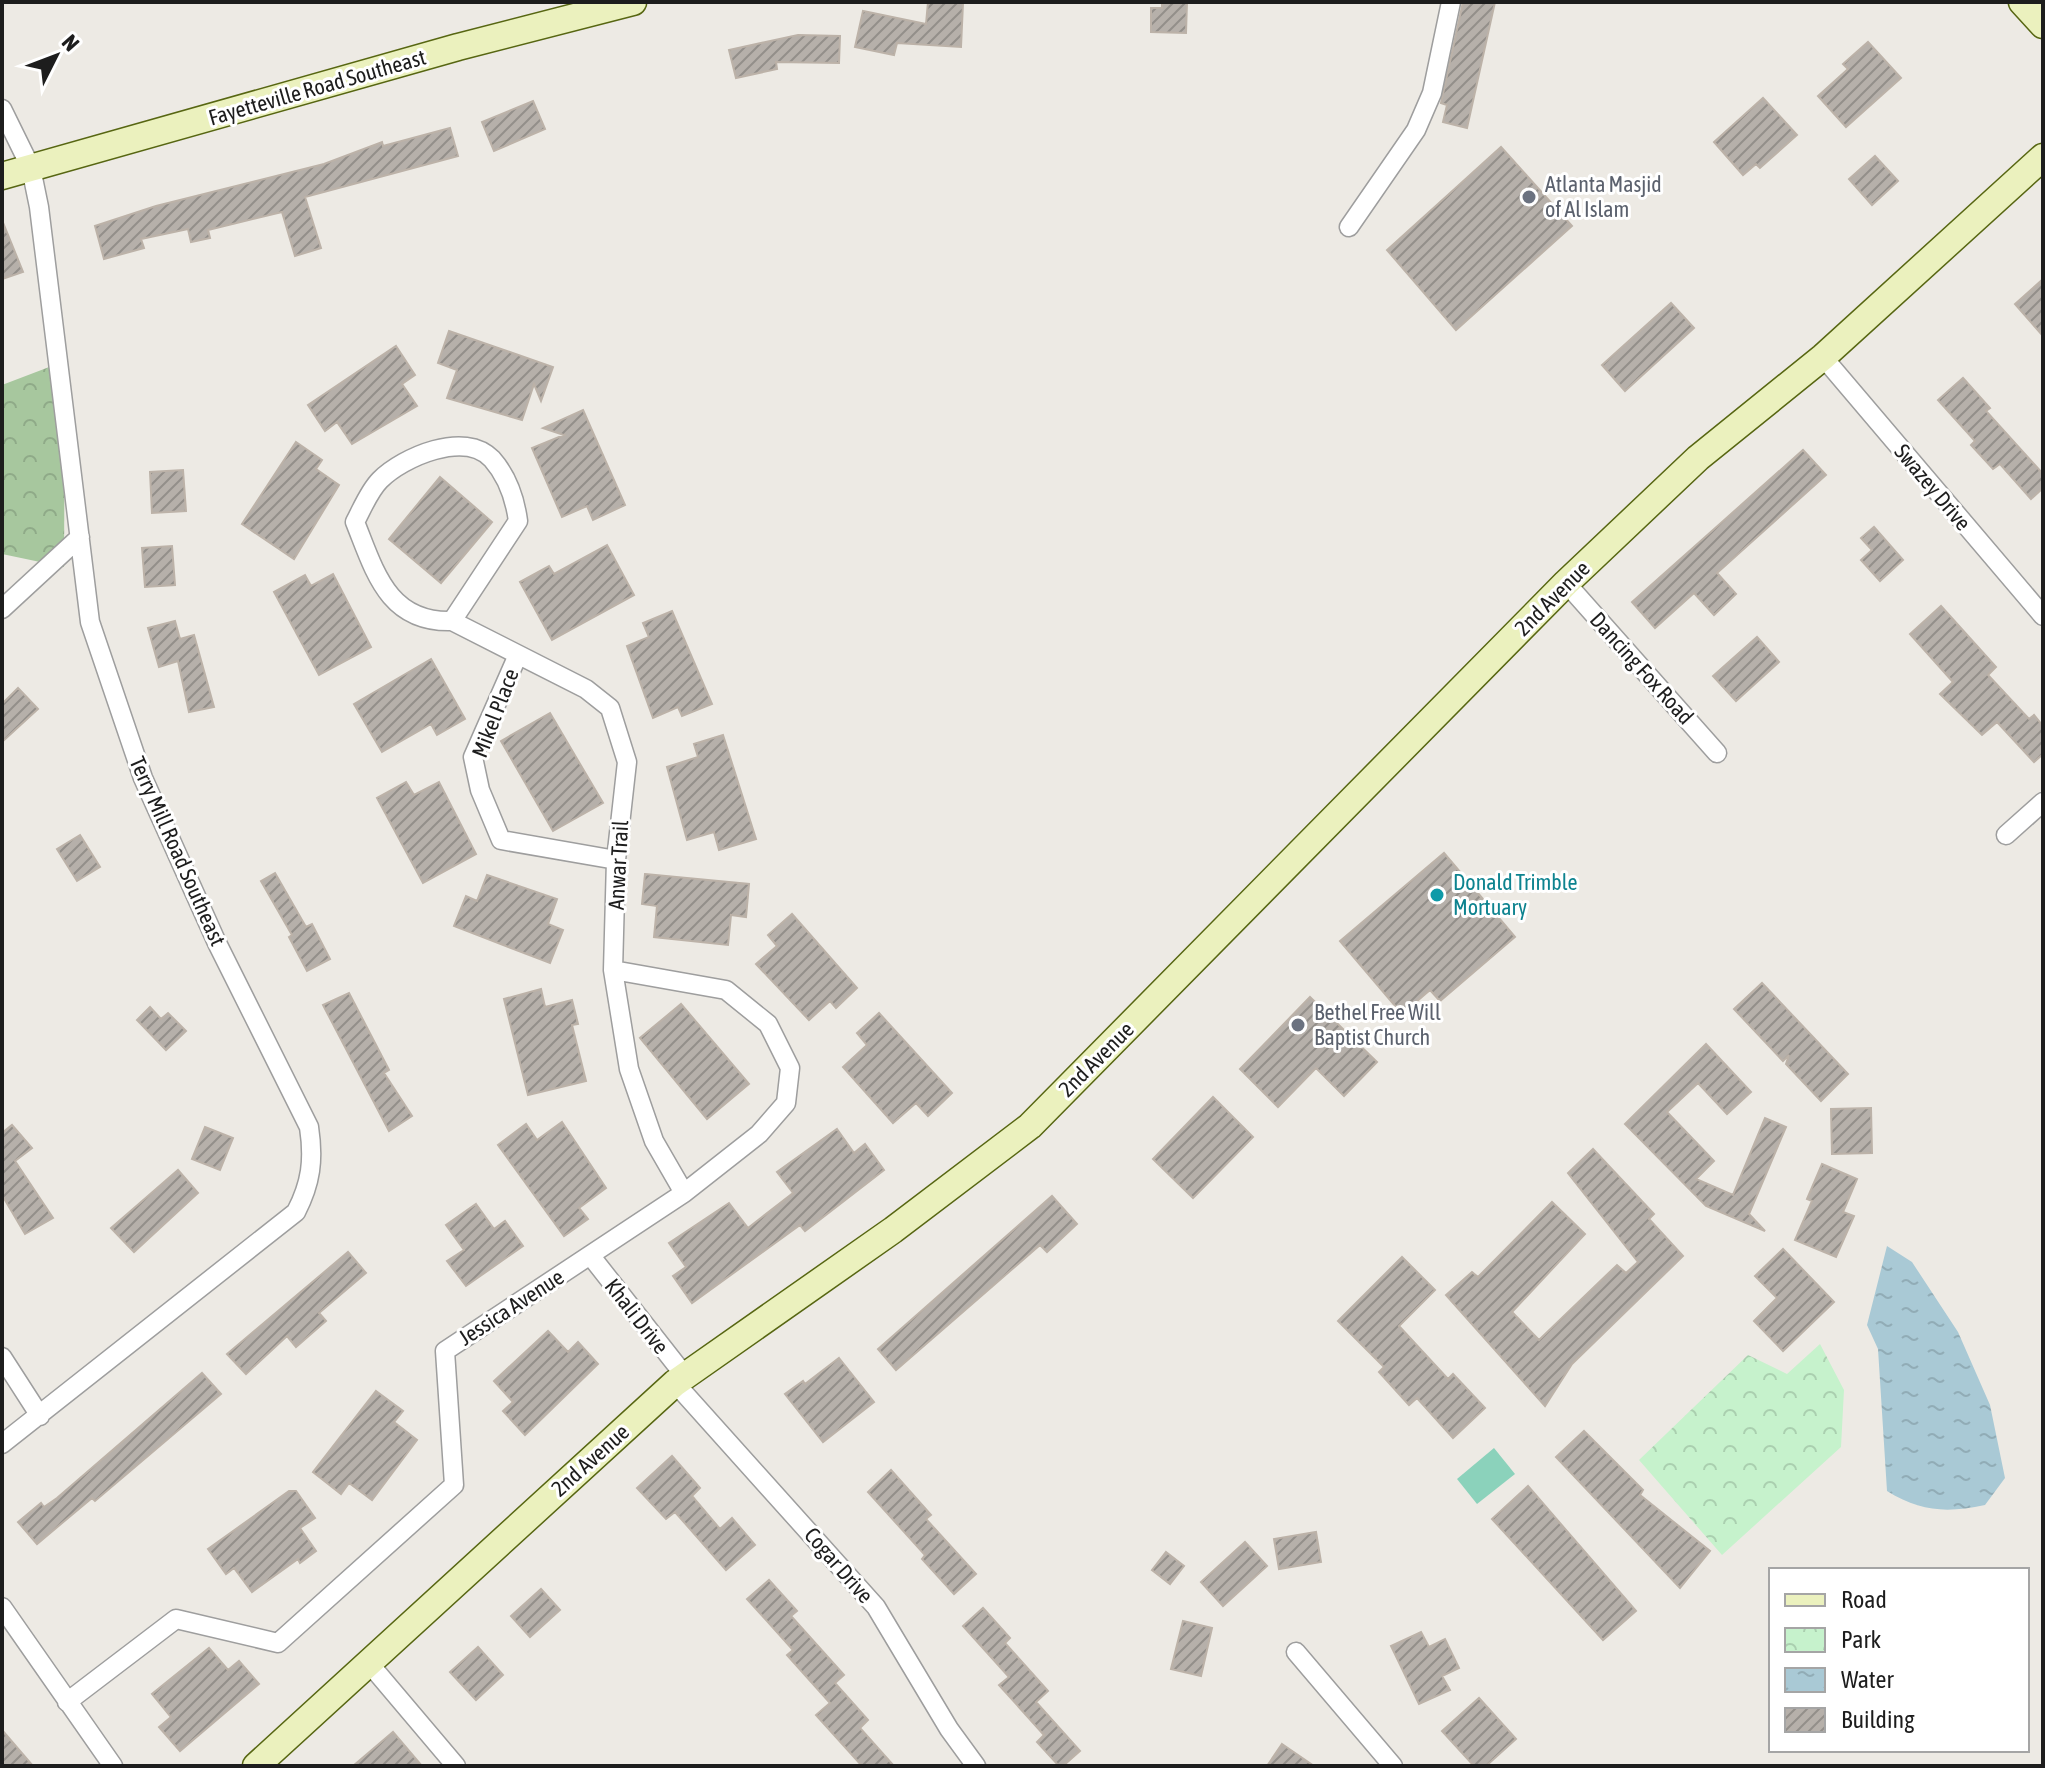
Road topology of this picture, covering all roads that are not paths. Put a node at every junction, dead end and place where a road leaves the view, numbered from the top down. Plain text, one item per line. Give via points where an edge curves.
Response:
1 (633, 2) edge
2 (1451, 2) edge
3 (2022, 2) edge
4 (2043, 25) edge
5 (2, 109) edge
6 (2043, 157) edge
7 (31, 168) junction
8 (2, 176) edge
9 (1349, 227) dead end
10 (1823, 357) junction
11 (80, 537) junction
12 (1566, 583) junction
13 (2, 609) edge
14 (2043, 616) edge
15 (452, 621) junction
16 (517, 657) junction
17 (1717, 753) dead end
18 (2043, 802) edge
19 (2006, 835) dead end
20 (616, 860) junction
21 (613, 970) junction
22 (684, 1193) junction
23 (590, 1255) junction
24 (2, 1357) edge
25 (680, 1380) junction
26 (40, 1416) junction
27 (2, 1444) edge
28 (2, 1607) edge
29 (1296, 1652) dead end
30 (368, 1662) junction
31 (67, 1702) junction
32 (113, 1766) edge
33 (256, 1766) edge
34 (456, 1766) edge
35 (976, 1766) edge
36 (1393, 1766) edge

1 - 7 street, Fayetteville Road Southeast
2 - 9 street via 1432,93 1416,130
3 - 4 street
5 - 7 street, Terry Mill Road Southeast
6 - 10 street, 2nd Avenue
7 - 8 street, Fayetteville Road Southeast
7 - 11 street, Terry Mill Road Southeast
10 - 12 street, 2nd Avenue via 1698,458
10 - 14 street, Swazey Drive
11 - 13 street
11 - 26 street, Terry Mill Road Southeast via 90,622 143,778 217,943 309,1127 313,1154 308,1187 296,1212
12 - 17 street, Dancing Fox Road
12 - 25 street, 2nd Avenue via 1030,1126
15 - 15 street, Anwar Trail via 518,521 515,497 490,457 457,445 409,458 379,481 355,522 390,600 430,622
15 - 16 street, Anwar Trail
16 - 20 street, Anwar Trail via 586,689 610,708 627,762
16 - 20 street, Mikel Place via 473,757 501,840
18 - 19 street
20 - 21 street, Anwar Trail
21 - 22 street, Anwar Trail via 629,1069 654,1141
21 - 22 street, Jessica Avenue via 726,990 768,1024 790,1068 786,1103 759,1134
22 - 23 street, Jessica Avenue
23 - 25 street, Khali Drive
23 - 31 street, Jessica Avenue via 445,1351 454,1485 278,1643 176,1619
24 - 26 street
25 - 30 street, 2nd Avenue
25 - 35 street, Cogar Drive via 876,1607
26 - 27 street, Terry Mill Road Southeast
28 - 31 street
29 - 36 street
30 - 33 street, 2nd Avenue
30 - 34 street
31 - 32 street

